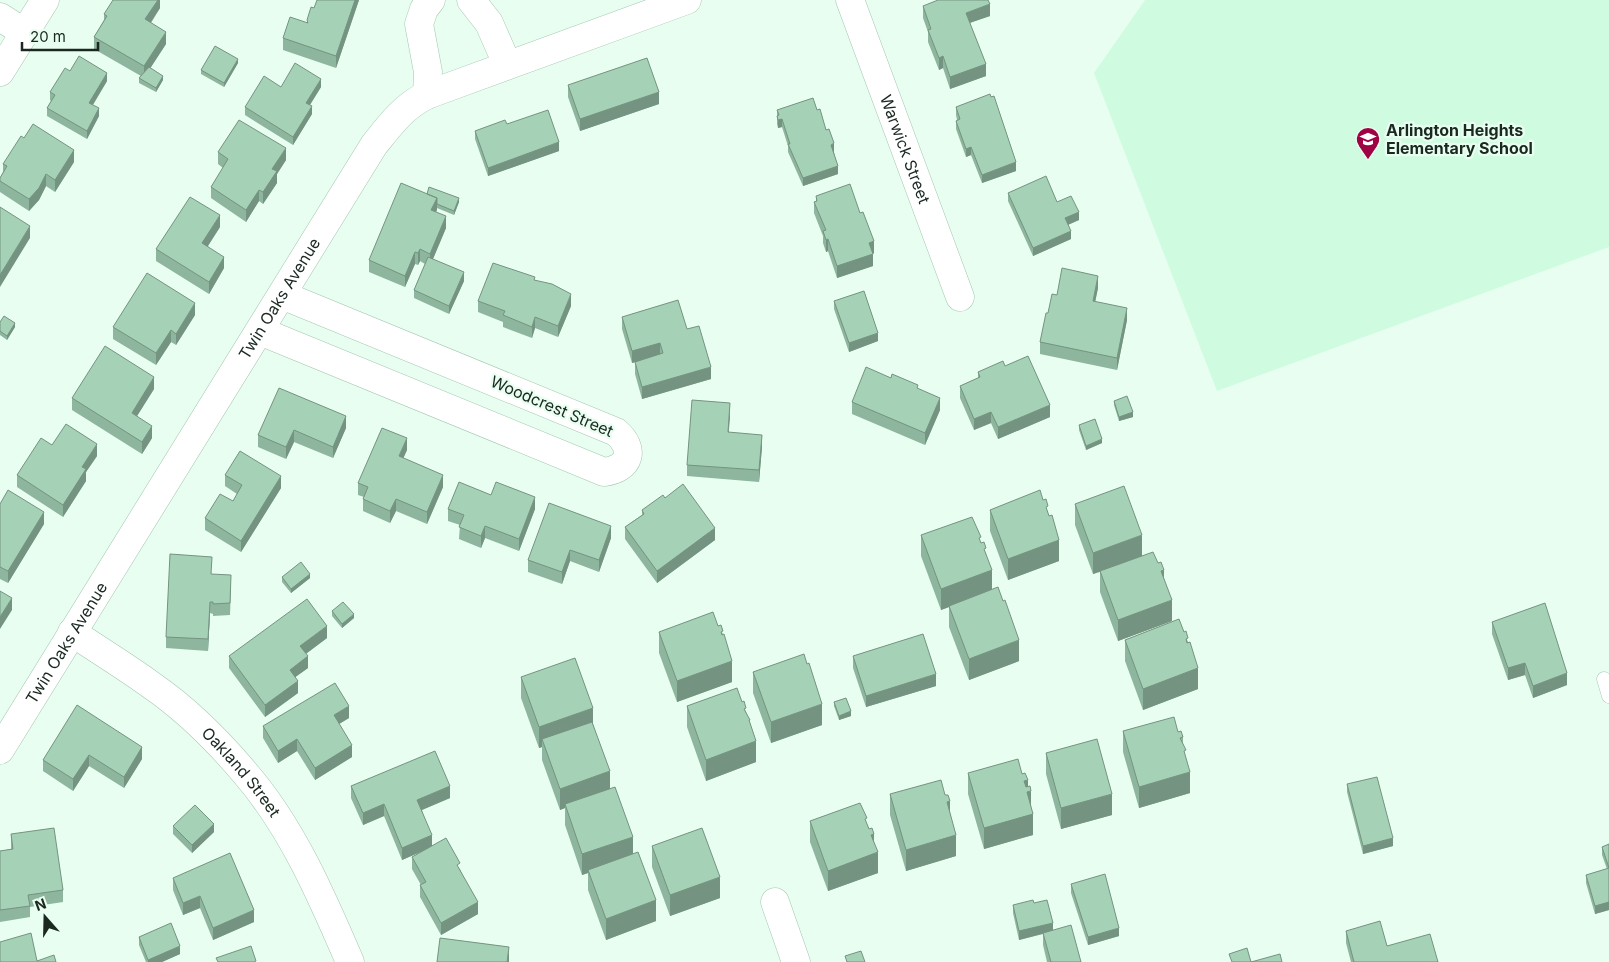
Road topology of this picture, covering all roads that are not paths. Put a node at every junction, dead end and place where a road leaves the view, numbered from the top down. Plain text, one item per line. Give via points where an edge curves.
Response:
1 (45, 0) edge
2 (431, 0) edge
3 (471, 0) edge
4 (687, 0) edge
5 (850, 0) edge
6 (0, 17) edge
7 (25, 33) junction
8 (508, 64) junction
9 (0, 72) edge
10 (427, 95) junction
11 (282, 295) junction
12 (960, 298) dead end
13 (260, 331) junction
14 (72, 632) junction
15 (1604, 678) dead end
16 (1609, 696) edge
17 (0, 750) edge
18 (774, 902) dead end
19 (350, 962) edge
20 (796, 962) edge

1 - 7 street
2 - 10 street via 424,8 419,24 428,72
3 - 8 street via 489,24
4 - 8 street, Twin Oaks Avenue
5 - 12 street, Warwick Street
6 - 7 street
7 - 9 street
8 - 10 street, Twin Oaks Avenue
10 - 11 street, Twin Oaks Avenue via 393,120 374,145
11 - 13 street, Twin Oaks Avenue
11 - 13 street, Woodcrest Street via 616,432 625,439 628,451 625,463 616,471 604,472
13 - 14 street, Twin Oaks Avenue
14 - 17 street, Twin Oaks Avenue
14 - 19 street, Oakland Street via 153,686 196,722 246,774 271,807 304,863
15 - 16 lane
18 - 20 street

